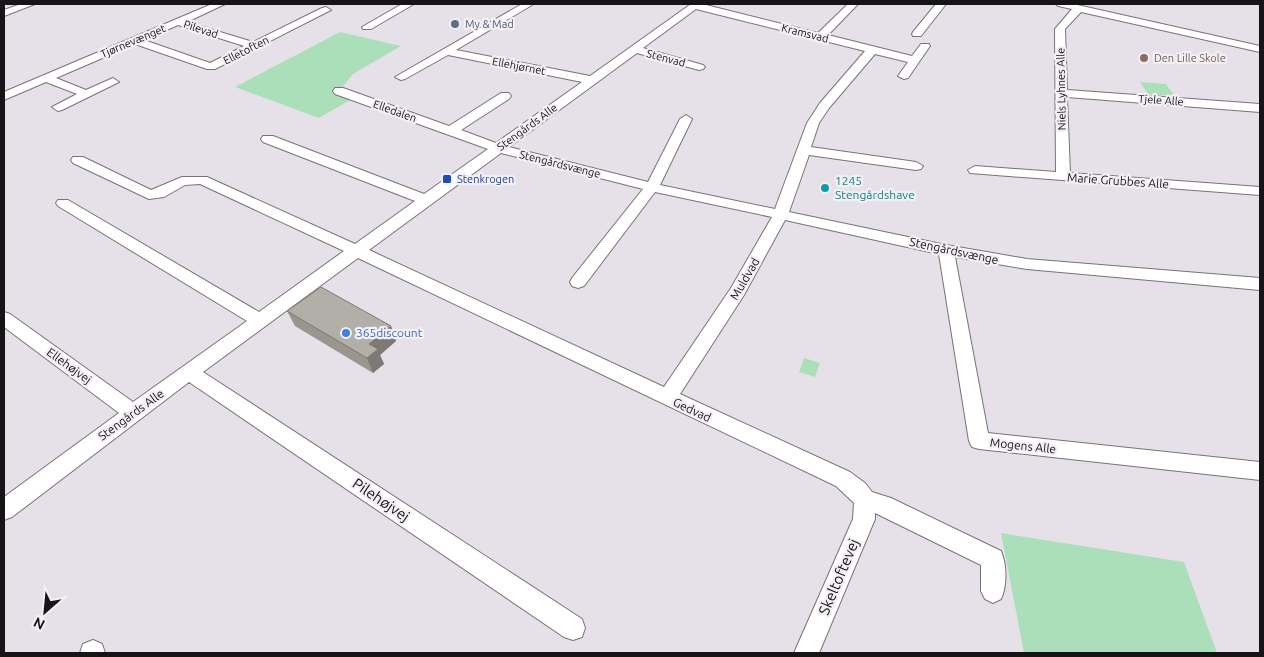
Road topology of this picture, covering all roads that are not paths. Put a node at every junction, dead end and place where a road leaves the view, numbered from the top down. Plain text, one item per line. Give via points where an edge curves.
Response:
1 (30, 4) edge
2 (220, 4) edge
3 (409, 4) edge
4 (853, 4) edge
5 (941, 4) edge
6 (1061, 4) edge
7 (527, 5) dead end
8 (696, 5) edge
9 (1086, 7) edge
10 (326, 10) dead end
11 (4, 13) edge
12 (178, 22) junction
13 (367, 26) dead end
14 (917, 34) dead end
15 (820, 37) junction
16 (134, 40) junction
17 (254, 46) junction
18 (925, 46) dead end
19 (1260, 48) edge
20 (634, 49) junction
21 (873, 50) junction
22 (446, 51) junction
23 (915, 60) junction
24 (699, 67) dead end
25 (904, 76) dead end
26 (401, 77) dead end
27 (46, 78) junction
28 (591, 80) junction
29 (113, 82) dead end
30 (339, 91) dead end
31 (1061, 92) junction
32 (87, 94) junction
33 (4, 96) edge
34 (505, 96) dead end
35 (58, 107) dead end
36 (1260, 108) edge
37 (686, 119) dead end
38 (451, 132) junction
39 (268, 139) dead end
40 (497, 148) junction
41 (804, 150) junction
42 (78, 160) dead end
43 (916, 166) dead end
44 (975, 170) dead end
45 (1063, 176) junction
46 (652, 186) junction
47 (1260, 191) edge
48 (426, 200) junction
49 (63, 203) dead end
50 (781, 214) junction
51 (358, 250) junction
52 (946, 250) junction
53 (578, 282) dead end
54 (1260, 284) edge
55 (4, 318) edge
56 (260, 322) junction
57 (190, 373) junction
58 (667, 398) junction
59 (133, 413) junction
60 (1260, 471) edge
61 (865, 500) junction
62 (4, 510) edge
63 (994, 591) dead end
64 (573, 628) dead end
65 (806, 653) edge

1 - 11 street
2 - 12 street, Tjørnevænget
3 - 13 street
4 - 15 street
5 - 14 street
6 - 9 street
7 - 22 street
8 - 15 street, Kramsvad
8 - 20 street, Stengårds Alle
9 - 19 street
9 - 31 street, Niels Lyhnes Alle via 1060,29
10 - 17 street, Elletoften
12 - 16 street, Tjørnevænget
12 - 17 street, Pilevad
15 - 21 street, Kramsvad
16 - 17 street, Elletoften via 211,68
16 - 27 street, Tjørnevænget
18 - 23 street
20 - 24 street, Stenvad
20 - 28 street, Stengårds Alle
21 - 23 street, Kramsvad
21 - 41 street, Muldvad via 817,116
22 - 26 street
22 - 28 street, Ellehjørnet
23 - 25 street
27 - 32 street
27 - 33 street, Tjørnevænget
28 - 40 street, Stengårds Alle
29 - 32 street
30 - 38 street, Elledalen
31 - 36 street, Tjele Alle
31 - 45 street, Niels Lyhnes Alle
32 - 35 street
34 - 38 street
37 - 46 street
38 - 40 street, Elledalen
39 - 48 street
40 - 46 street, Stengårdsvænge
40 - 48 street, Stengårds Alle
41 - 43 street
41 - 50 street, Muldvad
42 - 51 street via 149,195 159,194 182,181 202,180
44 - 45 street, Marie Grubbes Alle
45 - 47 street, Marie Grubbes Alle
46 - 50 street, Stengårdsvænge
46 - 53 street
48 - 51 street, Stengårds Alle
49 - 56 street
50 - 52 street, Stengårdsvænge
50 - 58 street, Muldvad via 738,291
51 - 56 street, Stengårds Alle
51 - 58 street, Gedvad
52 - 54 street, Stengårdsvænge via 1027,264
52 - 60 street, Mogens Alle via 979,441
55 - 59 street, Ellehøjvej
56 - 57 street, Stengårds Alle
57 - 59 street, Stengårds Alle
57 - 64 street, Pilehøjvej
58 - 61 street, Gedvad via 843,480
59 - 62 street, Stengårds Alle
61 - 63 street, Gedvad via 993,558
61 - 65 street, Skeltoftevej via 864,519

